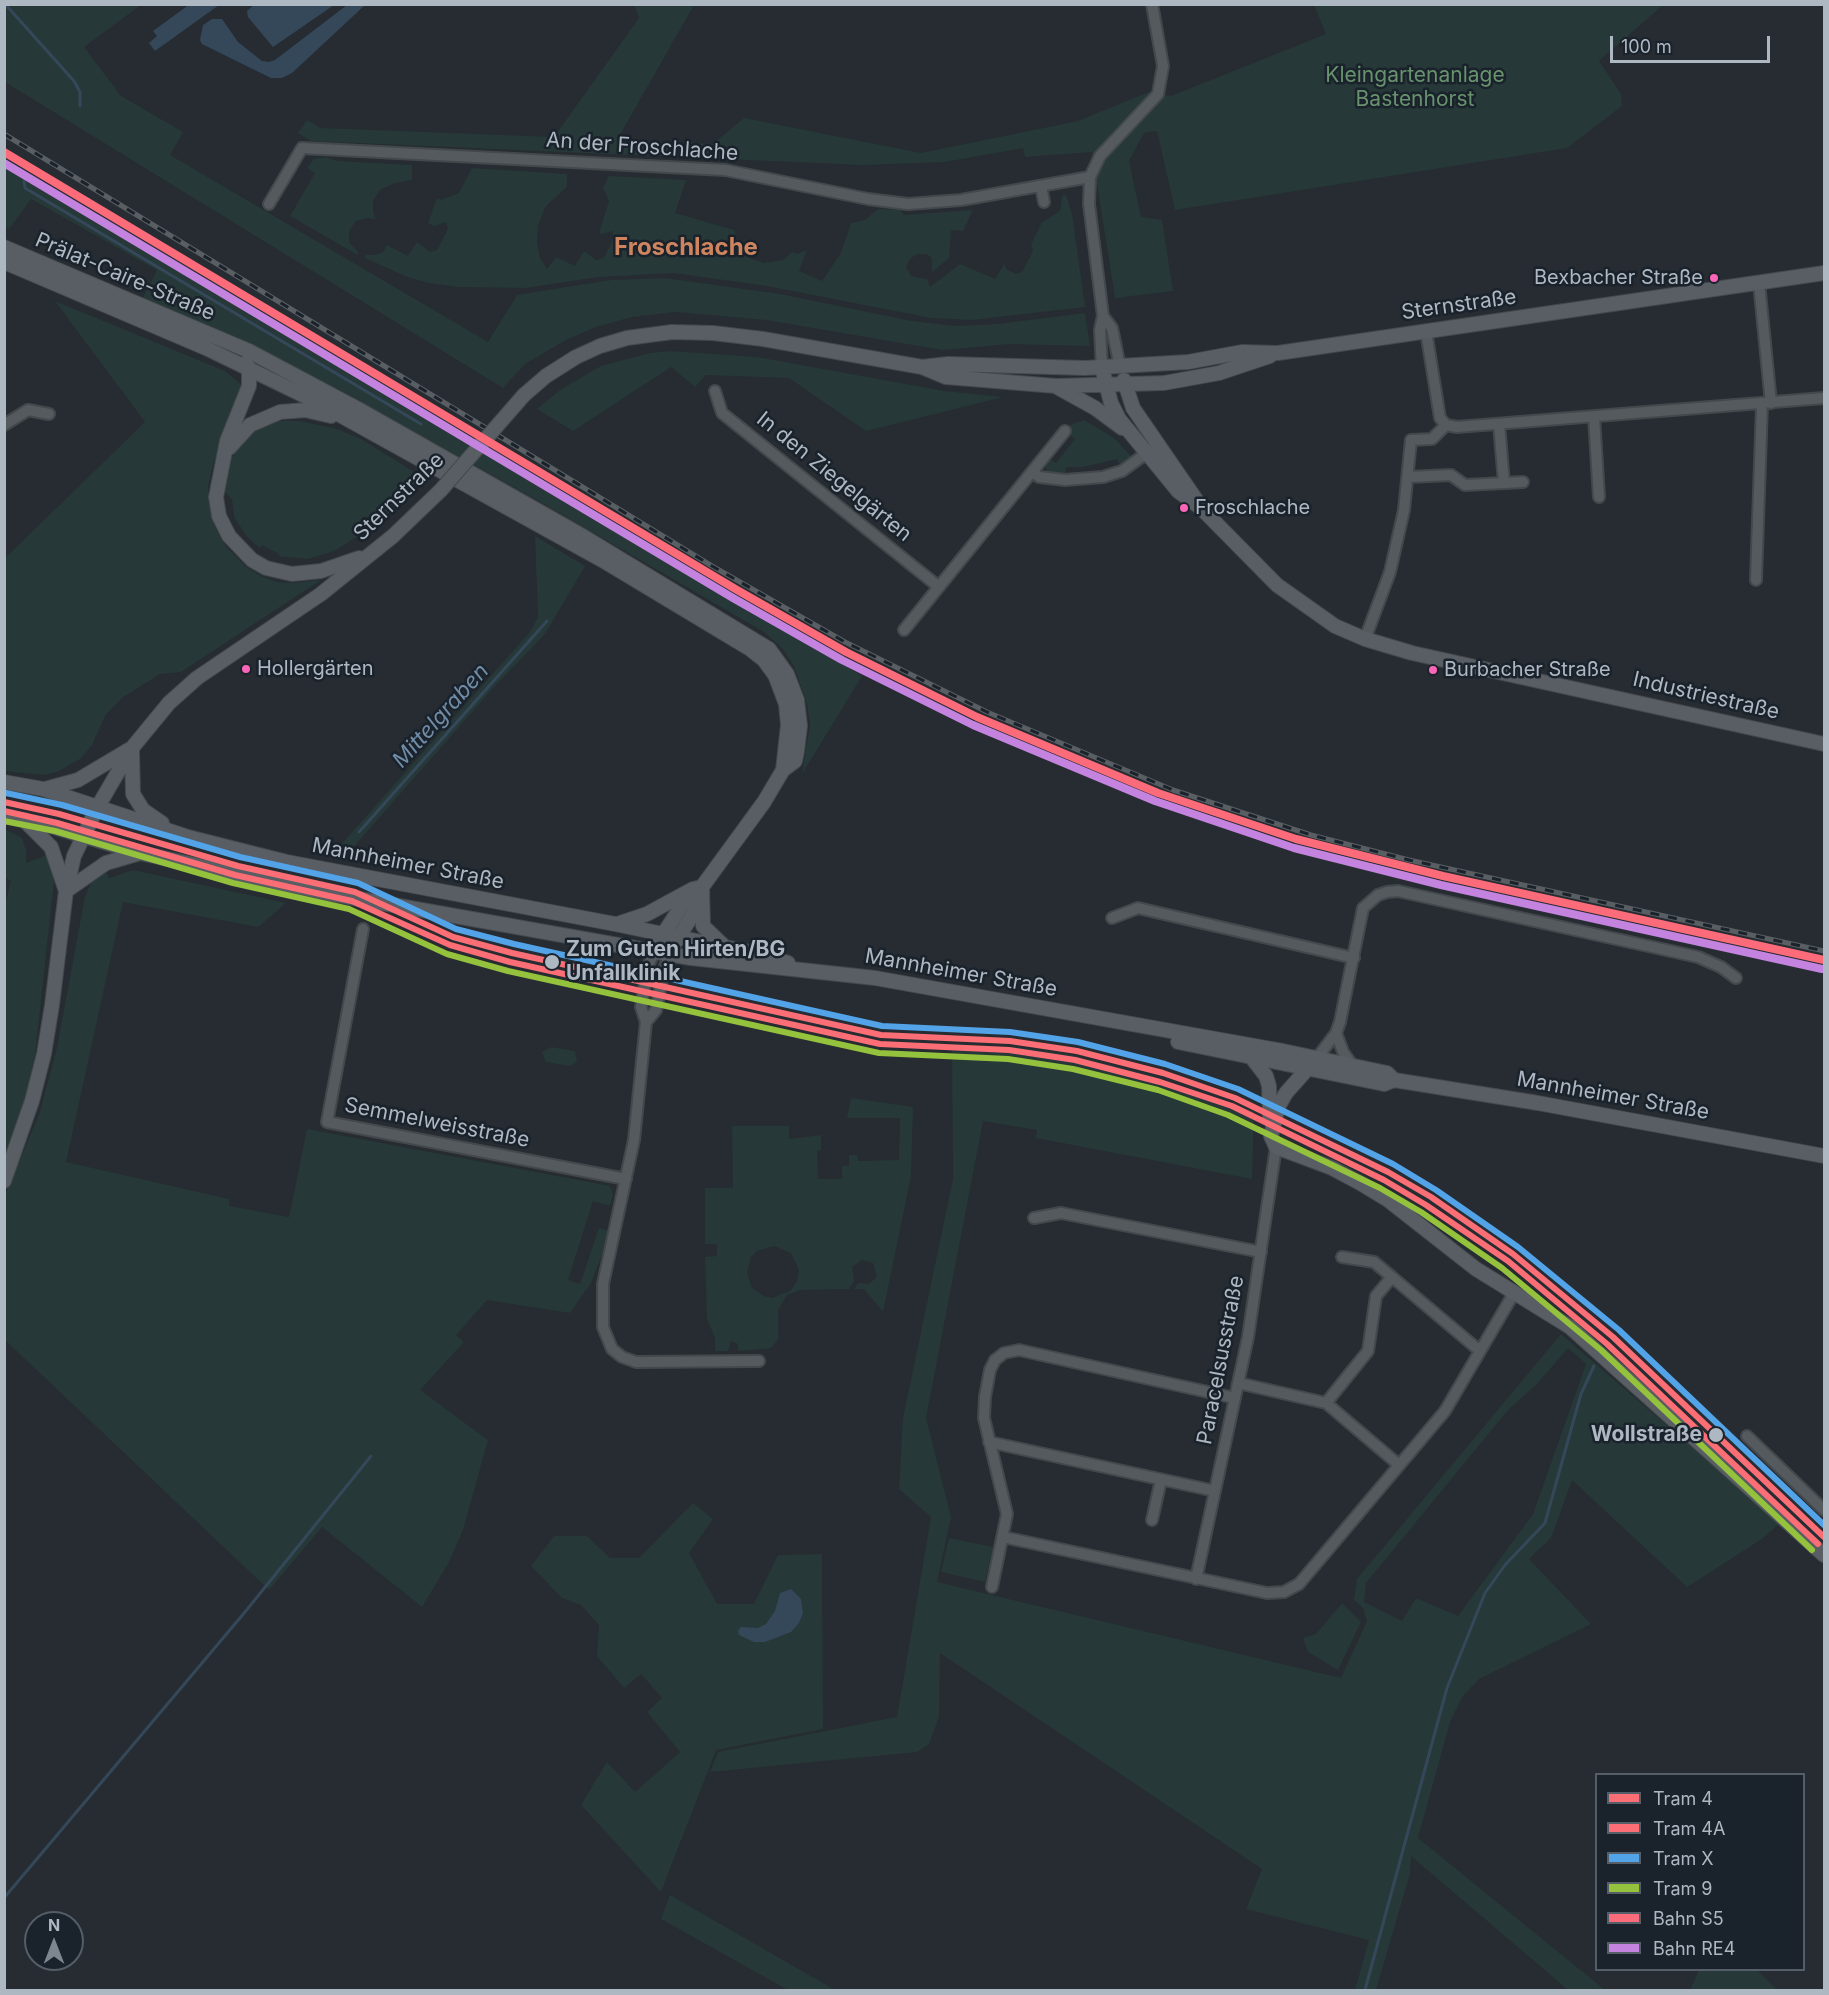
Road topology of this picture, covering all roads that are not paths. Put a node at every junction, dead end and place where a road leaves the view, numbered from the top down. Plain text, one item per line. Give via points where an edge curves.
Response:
1 (1152, 4) edge
2 (1090, 177) junction
3 (1041, 186) junction
4 (1044, 202) dead end
5 (269, 204) dead end
6 (4, 247) edge
7 (4, 262) edge
8 (1824, 273) edge
9 (1759, 283) junction
10 (91, 292) junction
11 (1103, 316) junction
12 (1426, 331) junction
13 (224, 341) junction
14 (1278, 353) junction
15 (922, 367) junction
16 (1120, 367) junction
17 (249, 368) junction
18 (1102, 368) junction
19 (1056, 386) junction
20 (1125, 386) junction
21 (1106, 387) junction
22 (715, 391) dead end
23 (1824, 398) edge
24 (1766, 403) junction
25 (49, 414) dead end
26 (1594, 417) junction
27 (352, 422) junction
28 (1499, 424) junction
29 (4, 425) edge
30 (1446, 425) junction
31 (1065, 430) dead end
32 (1129, 432) junction
33 (227, 449) junction
34 (1151, 449) junction
35 (1033, 472) junction
36 (1408, 477) junction
37 (1523, 482) dead end
38 (1504, 483) junction
39 (1599, 497) dead end
40 (515, 505) junction
41 (372, 553) junction
42 (1756, 580) dead end
43 (939, 587) junction
44 (904, 630) dead end
45 (1365, 639) junction
46 (1824, 744) edge
47 (132, 748) junction
48 (4, 782) edge
49 (43, 789) junction
50 (97, 808) junction
51 (4, 816) edge
52 (24, 819) junction
53 (83, 836) junction
54 (188, 837) junction
55 (140, 853) junction
56 (66, 891) junction
57 (699, 892) junction
58 (1112, 918) dead end
59 (615, 924) junction
60 (363, 929) dead end
61 (662, 934) junction
62 (677, 938) junction
63 (726, 948) junction
64 (654, 952) junction
65 (670, 954) junction
66 (1353, 958) junction
67 (758, 960) junction
68 (1736, 978) dead end
69 (1107, 1021) junction
70 (646, 1022) junction
71 (1336, 1033) junction
72 (1252, 1058) junction
73 (1313, 1063) junction
74 (1353, 1066) junction
75 (1394, 1080) junction
76 (1274, 1142) junction
77 (1824, 1156) edge
78 (626, 1179) junction
79 (4, 1181) edge
80 (1034, 1218) dead end
81 (1260, 1252) junction
82 (1342, 1257) dead end
83 (1392, 1277) junction
84 (1514, 1293) junction
85 (1480, 1351) junction
86 (759, 1361) dead end
87 (1238, 1383) junction
88 (1235, 1398) junction
89 (1326, 1403) junction
90 (1747, 1436) dead end
91 (989, 1442) junction
92 (1399, 1465) junction
93 (1161, 1480) junction
94 (1215, 1491) junction
95 (1824, 1510) edge
96 (1152, 1520) dead end
97 (1002, 1537) junction
98 (1824, 1555) edge
99 (1196, 1579) junction
100 (992, 1587) dead end

1 - 2 street via 1163,66 1158,94 1100,156
2 - 3 street, An der Froschlache
2 - 11 street via 1089,204
3 - 4 street
3 - 5 street, An der Froschlache via 961,200 908,204 868,200 725,170 302,148
6 - 10 street, Prälat-Caire-Straße
7 - 10 street, Prälat-Caire-Straße
8 - 9 street, Sternstraße
9 - 12 street, Sternstraße
9 - 24 street
10 - 13 street, Prälat-Caire-Straße
10 - 17 street, Prälat-Caire-Straße
11 - 16 street via 1112,328
11 - 18 street
12 - 14 street, Sternstraße
12 - 30 street via 1440,418
13 - 17 street
13 - 40 street, Prälat-Caire-Straße via 350,404
14 - 16 street, Sternstraße via 1242,352 1188,362
14 - 20 street, Sternstraße via 1219,373
15 - 18 street, Sternstraße via 948,364
15 - 19 street, Sternstraße via 946,377
15 - 41 street, Sternstraße, bridge via 713,333 672,332 600,346 546,376 421,511
16 - 18 street, Sternstraße
16 - 20 street, Industriestraße
17 - 27 street, Prälat-Caire-Straße
17 - 33 street via 246,396
18 - 21 street, Industriestraße
19 - 21 street, Sternstraße
19 - 32 street
20 - 21 street, Sternstraße
20 - 34 street, Industriestraße
21 - 32 street, Industriestraße
22 - 43 street, In den Ziegelgärten via 722,413
23 - 24 street
24 - 26 street
24 - 42 street
25 - 29 street via 28,410
26 - 28 street
26 - 39 street
27 - 33 street via 305,410 280,412 250,425
27 - 40 street, Prälat-Caire-Straße
28 - 30 street
28 - 38 street
30 - 36 street via 1432,439 1411,440
31 - 35 street
32 - 34 street, Industriestraße
33 - 41 street via 216,497 219,516 240,550 272,570 292,574 321,571
34 - 35 street via 1122,471 1103,477 1065,480 1039,477
34 - 45 street, Industriestraße via 1187,484 1201,508 1260,569 1301,604
35 - 43 street
36 - 38 street via 1451,475 1465,485
36 - 45 street via 1390,572
37 - 38 street
40 - 57 street, Prälat-Caire-Straße via 756,639 780,663 797,700 800,726 795,761 783,770
41 - 47 street, Sternstraße via 321,594 197,678 169,703
43 - 44 street
45 - 46 street, Industriestraße via 1412,653
47 - 49 street via 71,783
47 - 50 street, Sternstraße
47 - 54 street via 132,788 138,803 151,816
48 - 49 street, Mannheimer Straße
49 - 50 street, Mannheimer Straße
50 - 53 street, Sternstraße
50 - 54 street, Mannheimer Straße
51 - 52 street, Mannheimer Straße
52 - 53 street, Mannheimer Straße
52 - 56 street via 51,847
53 - 55 street, Mannheimer Straße
53 - 56 street, Sternstraße
54 - 59 street, Mannheimer Straße via 287,862
55 - 56 street via 106,863
55 - 64 street, Mannheimer Straße via 326,893
56 - 79 street, Sternstraße via 44,1054
57 - 59 street
57 - 61 street, Prälat-Caire-Straße
57 - 62 street, Prälat-Caire-Straße
57 - 63 street via 703,926
58 - 66 street via 1138,908
59 - 61 street, Mannheimer Straße
60 - 78 street, Semmelweisstraße via 327,1122
61 - 62 street, Mannheimer Straße
61 - 64 street, Prälat-Caire-Straße
62 - 63 street, Mannheimer Straße
62 - 65 street, Prälat-Caire-Straße
63 - 67 street, Mannheimer Straße
64 - 65 street, Mannheimer Straße
64 - 70 street via 641,1007
65 - 67 street, Mannheimer Straße
65 - 70 street via 656,1010
66 - 68 street via 1363,908 1378,895 1398,891 1698,957
66 - 71 street
67 - 69 street, Mannheimer Straße
69 - 72 street, Mannheimer Straße via 1132,1032
69 - 73 street, Mannheimer Straße
70 - 78 street via 634,1140
71 - 73 street
71 - 74 street
72 - 73 street, Mannheimer Straße
72 - 76 street via 1269,1086
73 - 74 street, Mannheimer Straße
73 - 75 street, Mannheimer Straße via 1384,1084
73 - 76 street via 1278,1107
74 - 75 street, Mannheimer Straße via 1387,1073
75 - 77 street, Mannheimer Straße
76 - 81 street, Paracelsusstraße
76 - 84 street via 1332,1168 1388,1200 1476,1269
78 - 86 street via 603,1284 603,1327 612,1349 636,1362
80 - 81 street via 1061,1214
81 - 87 street, Paracelsusstraße
82 - 83 street via 1374,1262
83 - 85 street
83 - 89 street via 1376,1296 1368,1351
84 - 85 street
84 - 98 street via 1570,1327
85 - 92 street via 1445,1411
87 - 88 street, Paracelsusstraße
87 - 89 street
88 - 91 street via 1019,1350 1004,1353 990,1370 984,1418
88 - 94 street, Paracelsusstraße
89 - 92 street
90 - 95 street
91 - 93 street
91 - 97 street via 1007,1514
92 - 99 street via 1299,1584 1284,1592 1267,1593
93 - 94 street
93 - 96 street
94 - 99 street, Paracelsusstraße
97 - 99 street
97 - 100 street

